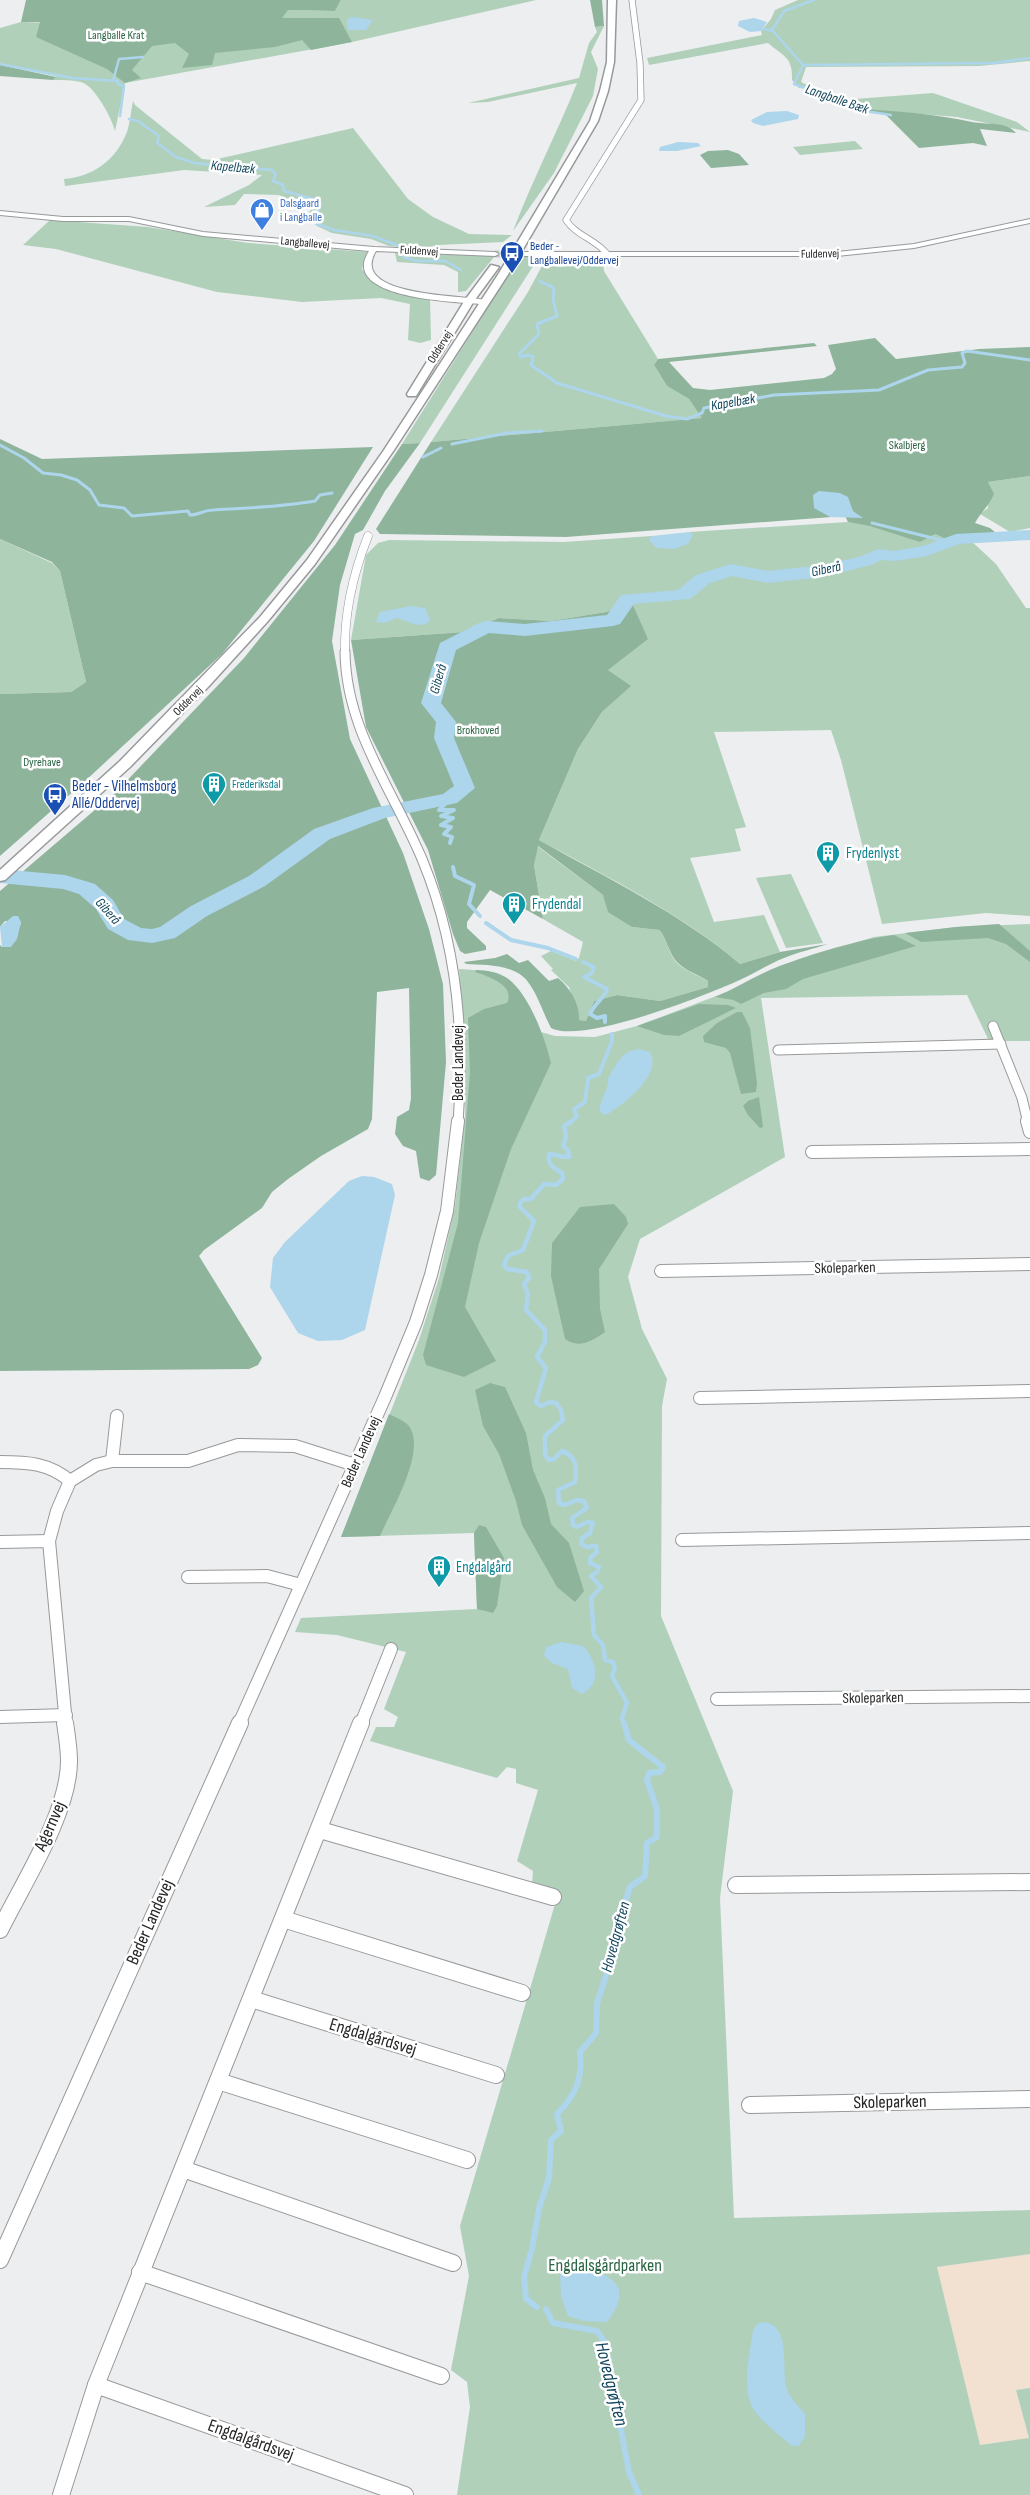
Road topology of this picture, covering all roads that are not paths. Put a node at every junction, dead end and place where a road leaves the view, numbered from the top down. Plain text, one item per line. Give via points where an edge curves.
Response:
1 (612, 0) edge
2 (632, 0) edge
3 (545, 203) junction
4 (0, 213) edge
5 (1030, 221) edge
6 (374, 249) junction
7 (495, 254) tunnel mouth
8 (524, 254) tunnel mouth
9 (607, 254) junction
10 (470, 300) junction
11 (483, 302) junction
12 (351, 502) junction
13 (368, 536) dead end
14 (36, 846) joint
15 (0, 877) edge
16 (994, 1026) dead end
17 (1001, 1044) junction
18 (778, 1050) dead end
19 (1026, 1098) edge
20 (1030, 1132) edge
21 (1030, 1148) edge
22 (812, 1152) dead end
23 (1030, 1264) edge
24 (661, 1271) dead end
25 (1030, 1391) edge
26 (700, 1398) dead end
27 (118, 1416) dead end
28 (112, 1461) junction
29 (0, 1462) edge
30 (356, 1465) junction
31 (70, 1482) junction
32 (1030, 1533) edge
33 (682, 1540) dead end
34 (0, 1542) edge
35 (49, 1542) junction
36 (188, 1577) dead end
37 (301, 1585) junction
38 (391, 1649) dead end
39 (1030, 1696) edge
40 (717, 1700) dead end
41 (66, 1715) junction
42 (0, 1717) edge
43 (320, 1830) junction
44 (1030, 1882) edge
45 (736, 1885) dead end
46 (553, 1897) dead end
47 (283, 1919) junction
48 (0, 1930) edge
49 (522, 1993) dead end
50 (251, 1999) junction
51 (496, 2075) dead end
52 (218, 2081) junction
53 (1030, 2099) edge
54 (750, 2106) dead end
55 (467, 2160) dead end
56 (183, 2169) junction
57 (0, 2260) edge
58 (453, 2263) dead end
59 (140, 2272) junction
60 (441, 2376) dead end
61 (96, 2385) junction
62 (61, 2495) edge
63 (405, 2495) edge

1 - 3 main road, Oddervej via 614,48 604,98 578,150
2 - 9 street via 640,63 640,100 566,220 574,229 596,240
3 - 10 main road, Oddervej
3 - 11 main road, Oddervej
4 - 6 street, Langballevej via 63,219 129,219 204,234
5 - 9 street, Fuldenvej via 878,251
6 - 7 street, Fuldenvej
6 - 10 street via 367,261 367,270 379,284 411,293
8 - 9 street, Fuldenvej
10 - 11 street
10 - 12 main road, Oddervej
11 - 12 main road, Oddervej via 389,450
12 - 14 main road, Oddervej via 311,562 251,634 125,764
13 - 30 street, Beder Landevej via 347,596 342,647 349,695 362,738 422,859 454,966 459,1092 445,1225 431,1277 404,1352
14 - 15 main road, Oddervej
16 - 17 street
17 - 18 street
17 - 19 street
19 - 20 street
21 - 22 street
23 - 24 street, Skoleparken
25 - 26 street
27 - 28 street
28 - 30 street via 188,1461 238,1445 294,1446
28 - 31 street via 96,1465
29 - 31 street via 33,1462 62,1473
30 - 37 street, Beder Landevej
31 - 35 street, Agernvej via 57,1511
32 - 33 street
34 - 35 street
35 - 41 street, Agernvej
36 - 37 street via 267,1576
37 - 57 street, Beder Landevej
38 - 43 street
39 - 40 street, Skoleparken
41 - 42 street
41 - 48 street, Agernvej via 69,1762 64,1794 54,1822
43 - 46 street
43 - 47 street
44 - 45 street
47 - 49 street
47 - 50 street
50 - 51 street, Engdalgårdsvej
50 - 52 street
52 - 55 street
52 - 56 street
53 - 54 street, Skoleparken
56 - 58 street
56 - 59 street
59 - 60 street
59 - 61 street
61 - 62 street
61 - 63 street, Engdalgårdsvej

